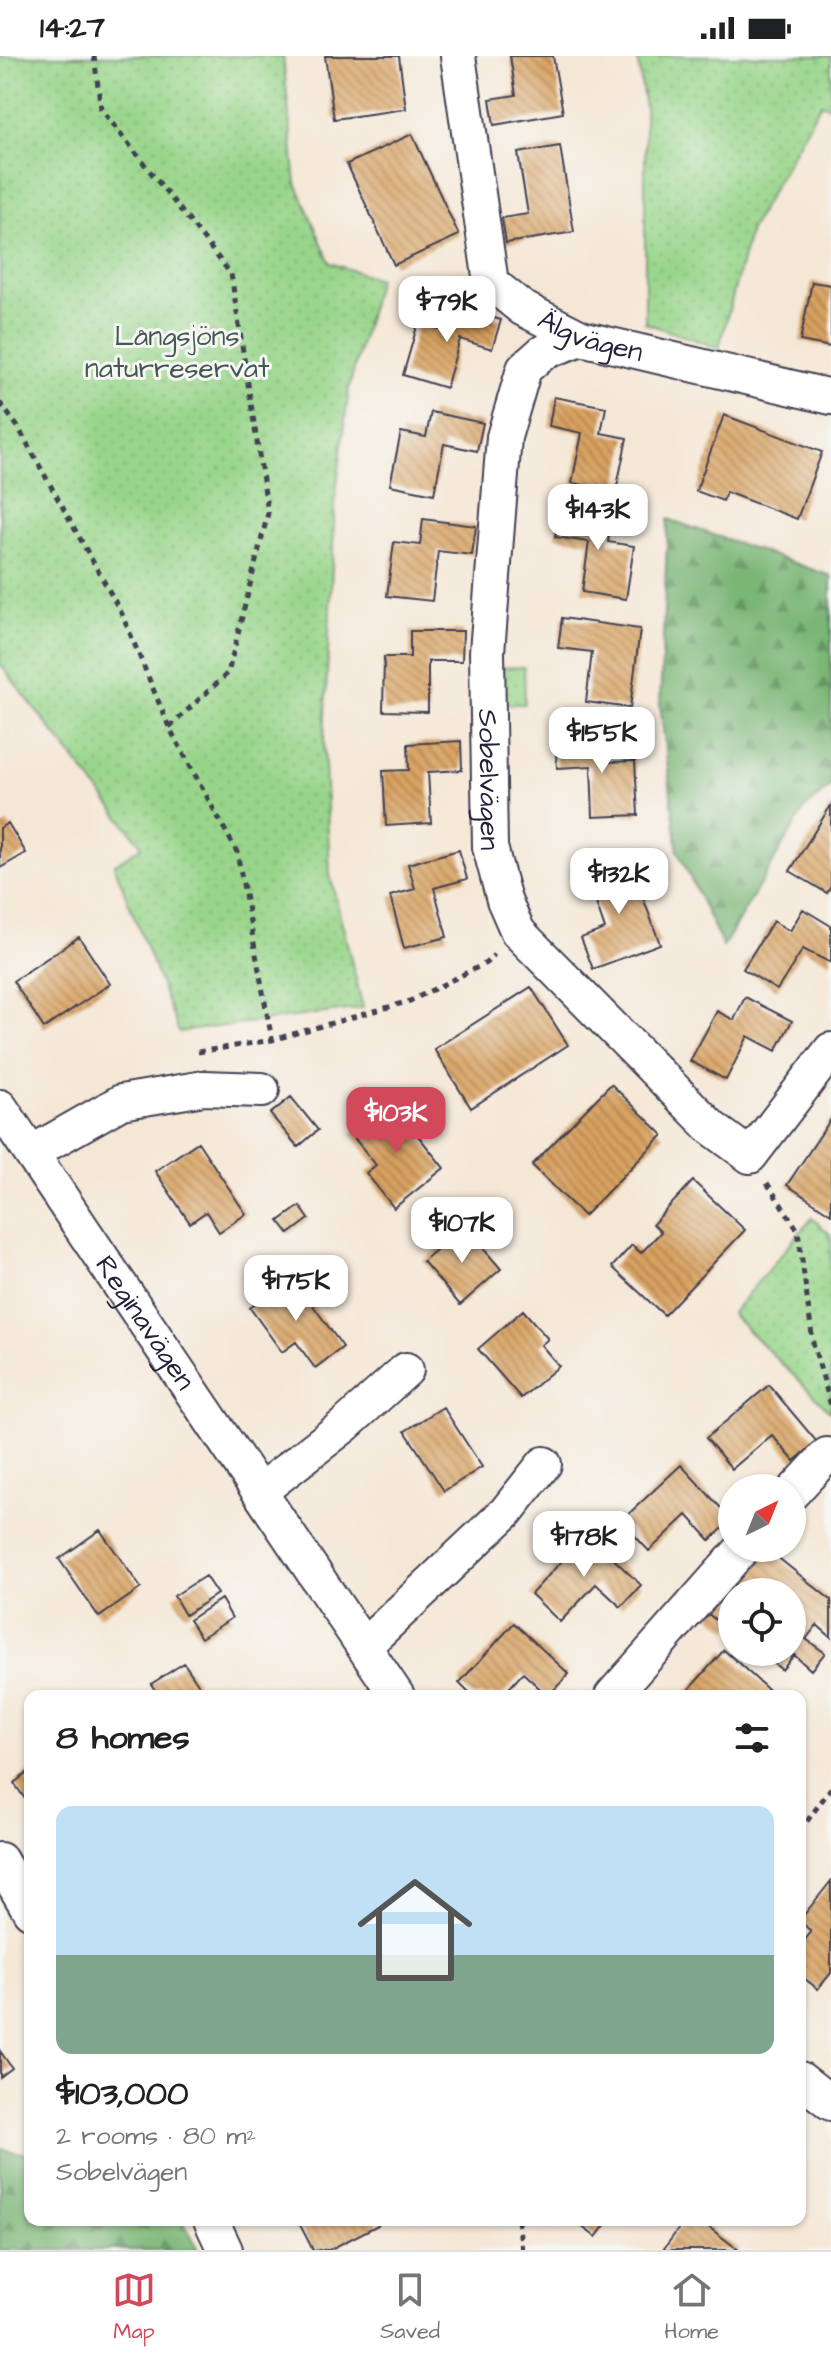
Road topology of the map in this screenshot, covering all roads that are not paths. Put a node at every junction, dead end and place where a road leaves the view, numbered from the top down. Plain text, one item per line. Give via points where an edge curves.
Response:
1 (458, 56) edge
2 (581, 338) junction
3 (831, 397) edge
4 (831, 1050) edge
5 (262, 1090) dead end
6 (12, 1134) edge
7 (406, 1370) dead end
8 (827, 1455) dead end
9 (544, 1464) dead end
10 (806, 1478) edge
11 (260, 1491) junction
12 (731, 1562) edge
13 (364, 1646) junction
14 (393, 1690) edge
15 (617, 1690) edge
16 (0, 1860) edge
17 (24, 1901) edge
18 (806, 2084) edge
19 (831, 2103) edge
20 (214, 2226) edge
21 (225, 2250) edge

1 - 2 street, Älgvägen via 491,283 522,308
2 - 3 street, Älgvägen
2 - 4 street, Sobelvägen via 542,353 524,369 504,437 487,652 490,847 504,900 518,932 712,1128 750,1156
5 - 6 street, Reginavägen via 204,1088 121,1102
6 - 11 street, Reginavägen
7 - 11 street
8 - 10 street
9 - 13 street via 506,1512
11 - 13 street, Reginavägen
12 - 15 street
13 - 14 street, Reginavägen
16 - 17 street
18 - 19 street
20 - 21 street

